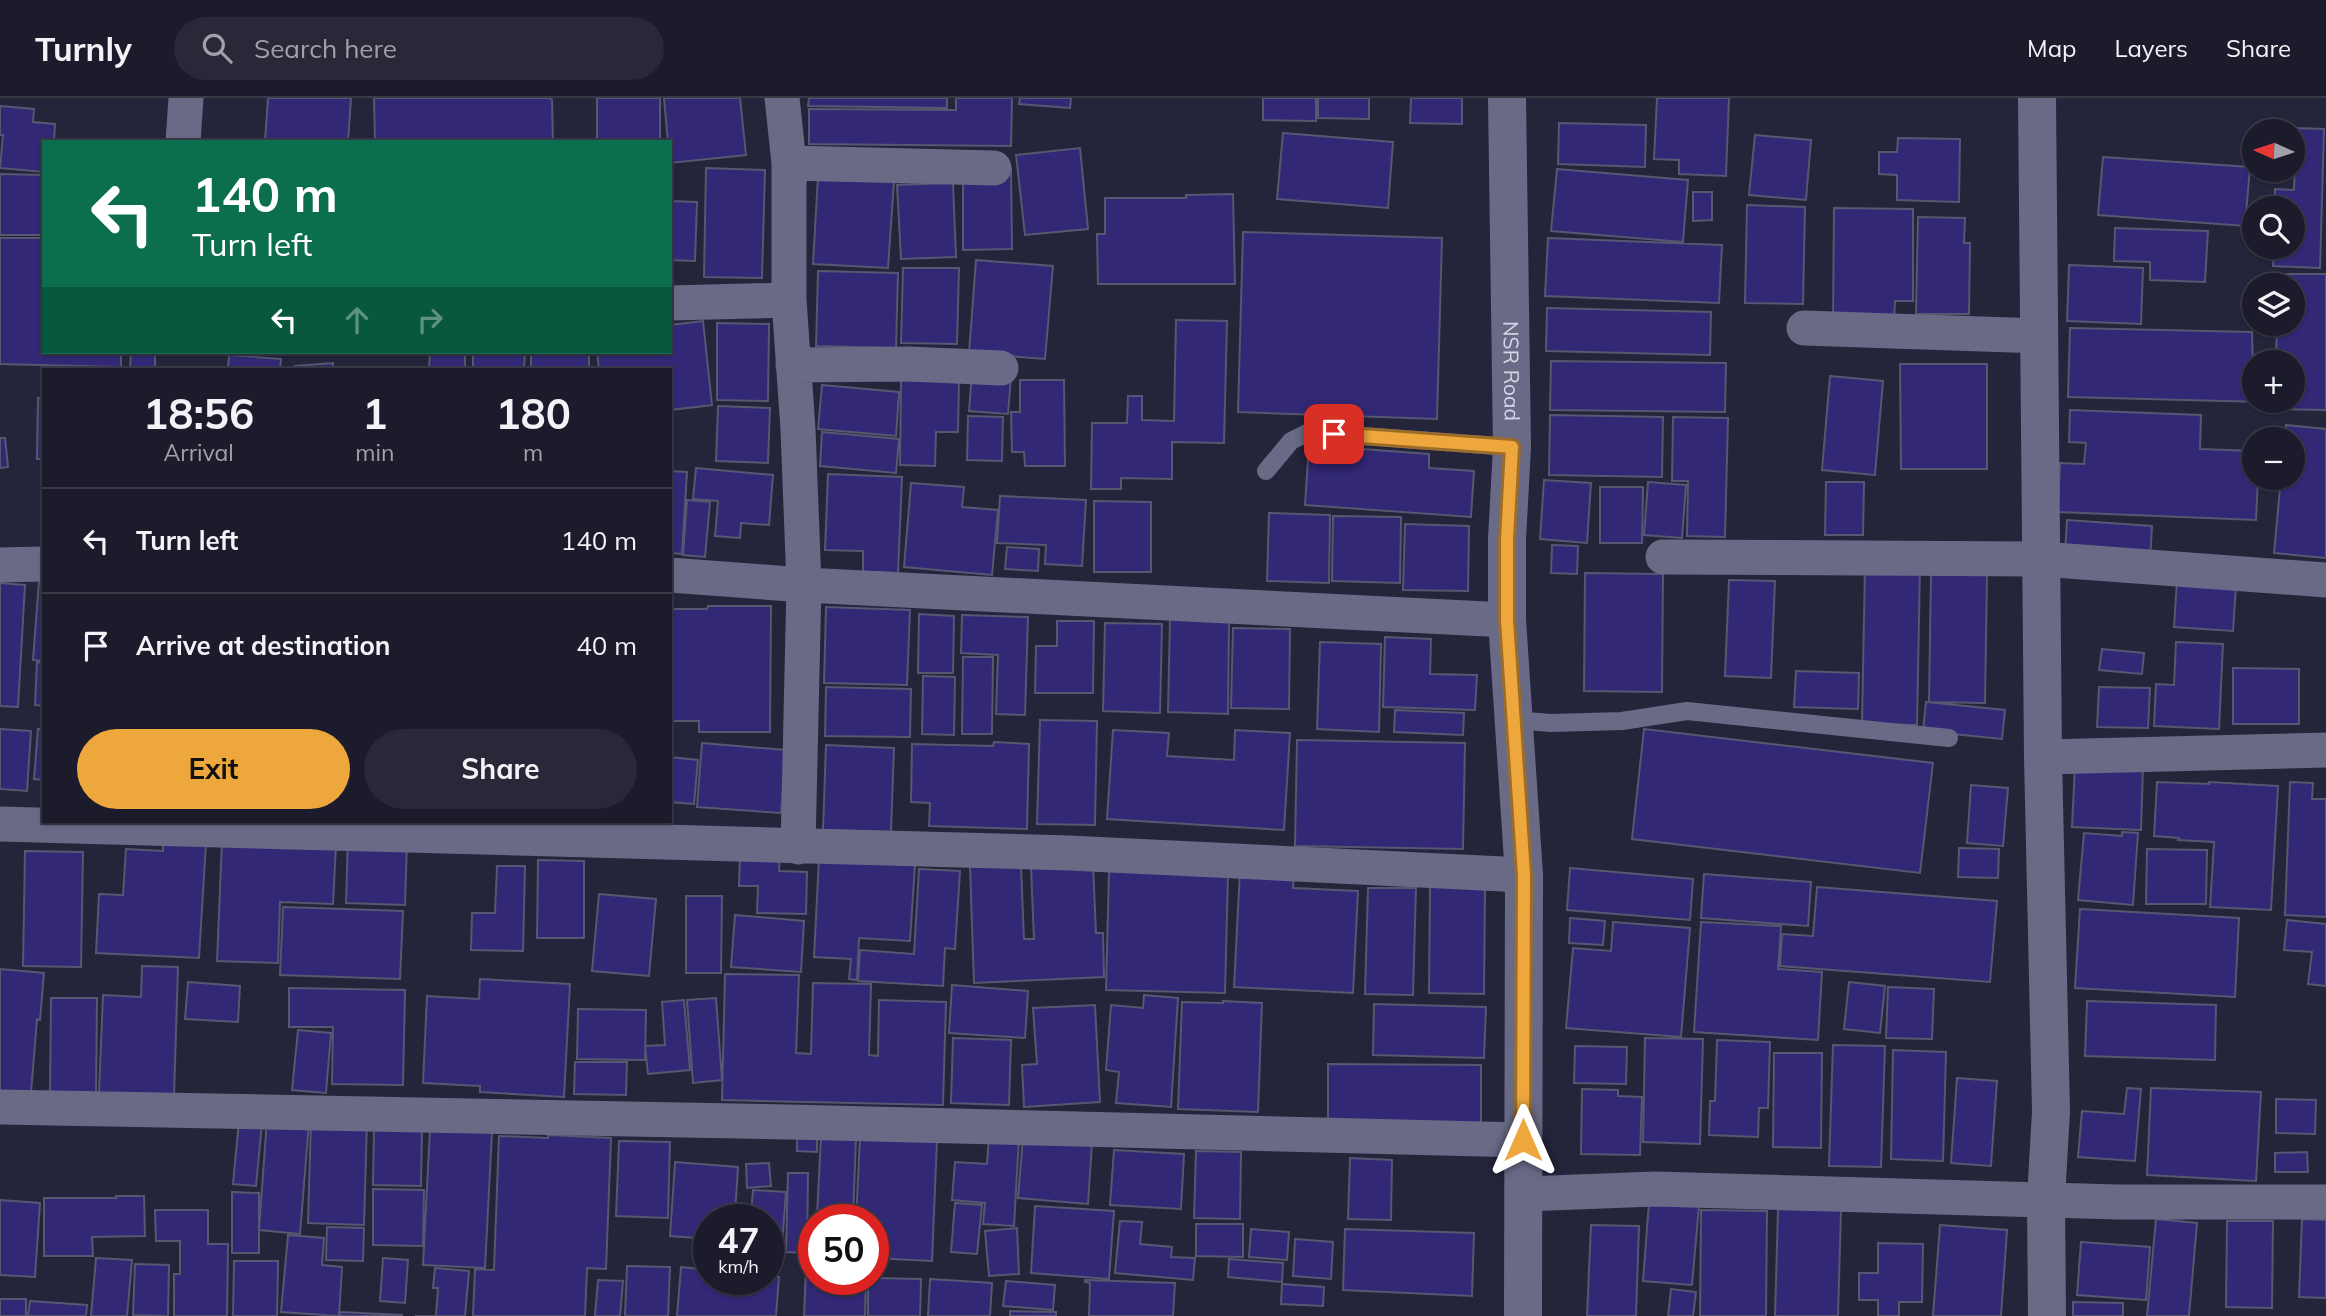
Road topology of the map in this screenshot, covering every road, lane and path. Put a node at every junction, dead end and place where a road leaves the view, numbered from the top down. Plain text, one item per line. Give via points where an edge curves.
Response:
1 (186, 98) edge
2 (782, 98) edge
3 (1507, 98) edge
4 (2037, 98) edge
5 (183, 140) edge
6 (789, 163) junction
7 (995, 168) dead end
8 (789, 300) junction
9 (672, 303) edge
10 (1804, 328) dead end
11 (2038, 336) junction
12 (793, 365) junction
13 (1001, 368) dead end
14 (1512, 447) junction
15 (1266, 471) dead end
16 (1663, 557) dead end
17 (2041, 559) junction
18 (42, 564) edge
19 (0, 565) edge
20 (672, 575) edge
21 (2326, 580) edge
22 (804, 585) junction
23 (1507, 620) junction
24 (1514, 720) junction
25 (1949, 738) dead end
26 (2326, 750) edge
27 (2043, 757) junction
28 (0, 824) edge
29 (797, 847) junction
30 (1524, 875) junction
31 (0, 1107) edge
32 (1523, 1140) junction
33 (1522, 1194) junction
34 (2046, 1199) junction
35 (2326, 1202) edge
36 (1523, 1316) edge
37 (2048, 1316) edge

1 - 5 street
2 - 6 street
3 - 14 main road, NSR Road
4 - 11 main road
6 - 7 street
6 - 8 street
8 - 9 street
8 - 12 street
10 - 11 street
11 - 17 main road
12 - 13 street
12 - 22 street
14 - 15 lane via 1309,432 1291,441
14 - 23 main road, NSR Road
16 - 17 street
17 - 21 street
17 - 27 main road
18 - 19 street
20 - 22 street
22 - 23 street
22 - 29 street
23 - 24 main road, NSR Road
24 - 25 lane via 1622,720 1686,711
24 - 30 main road, NSR Road
26 - 27 street
27 - 34 main road via 2050,1111
28 - 29 street
29 - 30 street via 1069,853
30 - 32 main road, NSR Road
31 - 32 street
32 - 33 main road, NSR Road
33 - 34 street via 1655,1189
33 - 36 main road, NSR Road
34 - 35 street
34 - 37 main road

